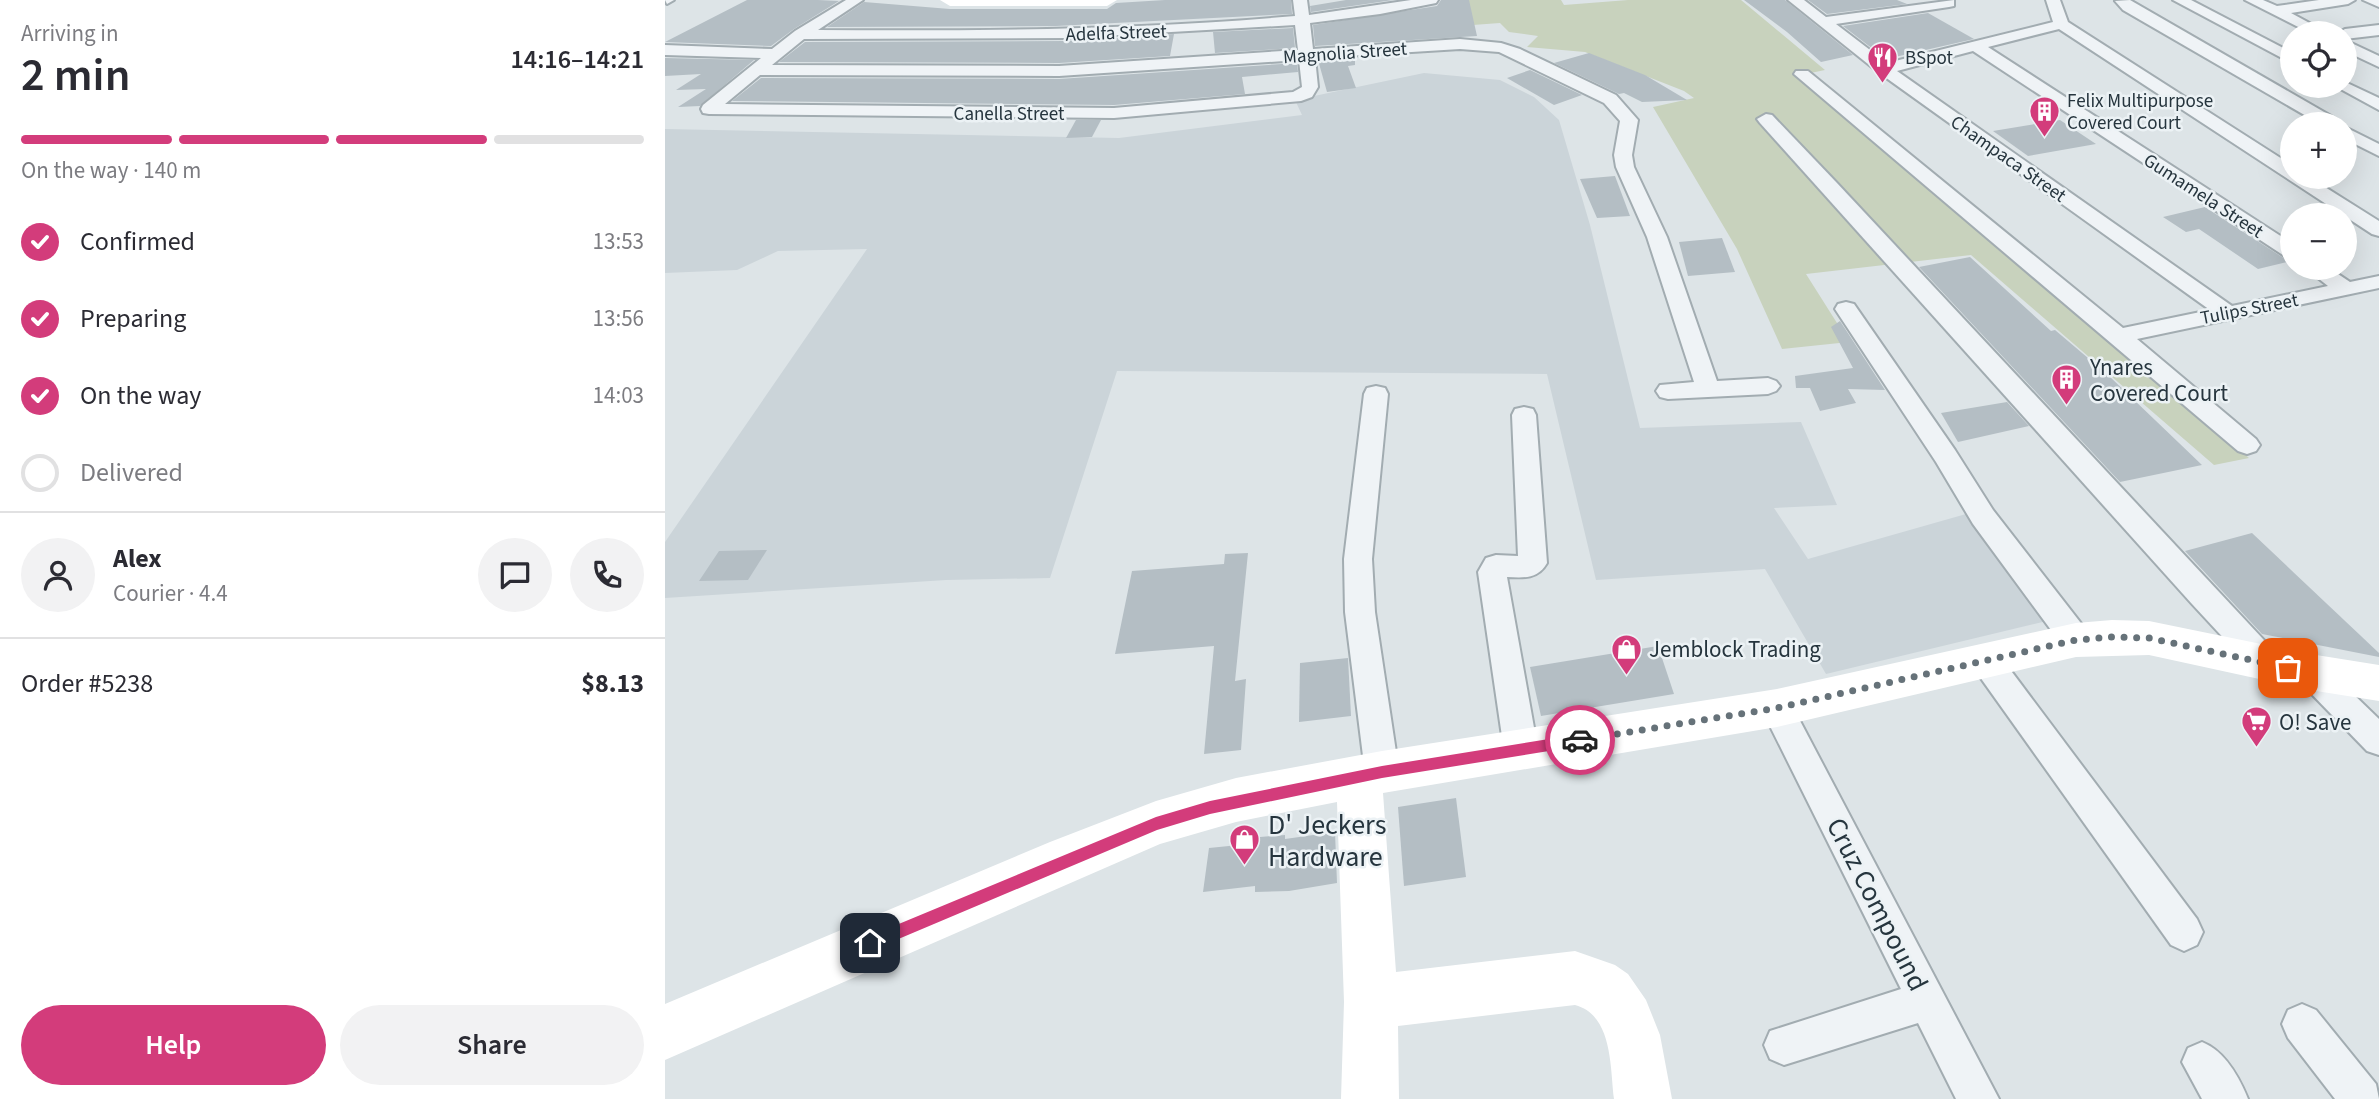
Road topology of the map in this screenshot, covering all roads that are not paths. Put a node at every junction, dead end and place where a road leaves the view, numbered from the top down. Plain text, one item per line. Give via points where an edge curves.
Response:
1 (856, 0) edge
2 (950, 0) edge
3 (1107, 0) edge
4 (1300, 0) edge
5 (1431, 0) edge
6 (1795, 0) edge
7 (2053, 0) edge
8 (2123, 0) edge
9 (2180, 0) edge
10 (2252, 0) edge
11 (2348, 0) edge
12 (2370, 0) edge
13 (1949, 3) dead end
14 (2379, 3) edge
15 (1918, 4) edge
16 (2275, 11) junction
17 (1303, 20) junction
18 (2296, 21) edge
19 (1822, 22) junction
20 (2060, 24) junction
21 (2379, 30) edge
22 (2357, 33) edge
23 (800, 34) junction
24 (1976, 46) junction
25 (665, 50) edge
26 (687, 51) junction
27 (2357, 51) edge
28 (2280, 52) edge
29 (773, 54) junction
30 (1305, 55) junction
31 (2379, 62) edge
32 (665, 67) edge
33 (1884, 69) junction
34 (755, 70) junction
35 (1803, 74) dead end
36 (2357, 93) edge
37 (2379, 104) edge
38 (2311, 112) edge
39 (1766, 119) dead end
40 (2357, 139) edge
41 (2379, 151) edge
42 (2280, 166) edge
43 (2316, 189) edge
44 (2379, 230) edge
45 (2280, 245) edge
46 (2333, 280) edge
47 (2379, 282) edge
48 (2347, 289) junction
49 (1846, 309) dead end
50 (2226, 312) junction
51 (2119, 336) junction
52 (1768, 386) dead end
53 (1708, 388) junction
54 (1668, 391) dead end
55 (1376, 394) dead end
56 (1524, 415) dead end
57 (2247, 445) dead end
58 (2076, 640) junction
59 (1986, 661) junction
60 (2266, 663) junction
61 (2310, 672) junction
62 (2379, 683) edge
63 (1777, 708) junction
64 (2379, 741) edge
65 (1521, 750) junction
66 (1371, 774) junction
67 (2184, 932) dead end
68 (1927, 1000) junction
69 (1371, 1002) junction
70 (2302, 1024) dead end
71 (665, 1032) edge
72 (1784, 1045) dead end
73 (2202, 1062) dead end
74 (1370, 1099) edge
75 (1643, 1099) edge
76 (1978, 1099) edge
77 (2227, 1099) edge
78 (2361, 1099) edge

1 - 23 street
2 - 3 street
4 - 17 street
5 - 17 street, Adelfa Street via 1367,14
6 - 19 street, Champaca Street
7 - 20 street
8 - 38 street via 2128,8
9 - 28 street
10 - 16 street
11 - 16 street
12 - 14 street
13 - 15 street
15 - 19 street
16 - 18 street
17 - 23 street, Adelfa Street via 1127,32
17 - 30 street
19 - 33 street, Champaca Street
20 - 24 street
20 - 42 street
21 - 22 street
23 - 29 street
24 - 33 street
24 - 45 street, Gumamela Street
25 - 26 street
26 - 29 street
26 - 32 street
27 - 31 street
29 - 34 street
30 - 34 street, Magnolia Street via 998,73
30 - 34 street, Canella Street via 1310,87 1294,97 1114,113 711,110 709,106
30 - 53 street, Magnolia Street via 1460,44 1501,48 1616,103 1629,120 1625,167 1657,237
33 - 50 street, Champaca Street
35 - 51 street
36 - 37 street
39 - 60 street
40 - 41 street
43 - 44 street
46 - 48 street
47 - 48 street, Tulips Street
48 - 50 street, Tulips Street
49 - 58 street via 1983,517
50 - 51 street, Tulips Street
51 - 57 street
52 - 53 street
53 - 54 street
55 - 66 street via 1358,559
56 - 65 street via 1533,563 1527,567 1496,566 1492,572
58 - 59 street
58 - 60 street via 2149,638
59 - 63 street
59 - 67 street
60 - 61 street
61 - 62 street
61 - 64 street
63 - 65 street
63 - 68 street, Cruz Compound
65 - 66 street
66 - 69 street
66 - 71 street via 1236,800 1156,823
68 - 72 street
68 - 76 street, Cruz Compound
69 - 74 street
69 - 75 street via 1575,978 1597,984 1618,1002 1631,1029
70 - 78 street
73 - 77 street

